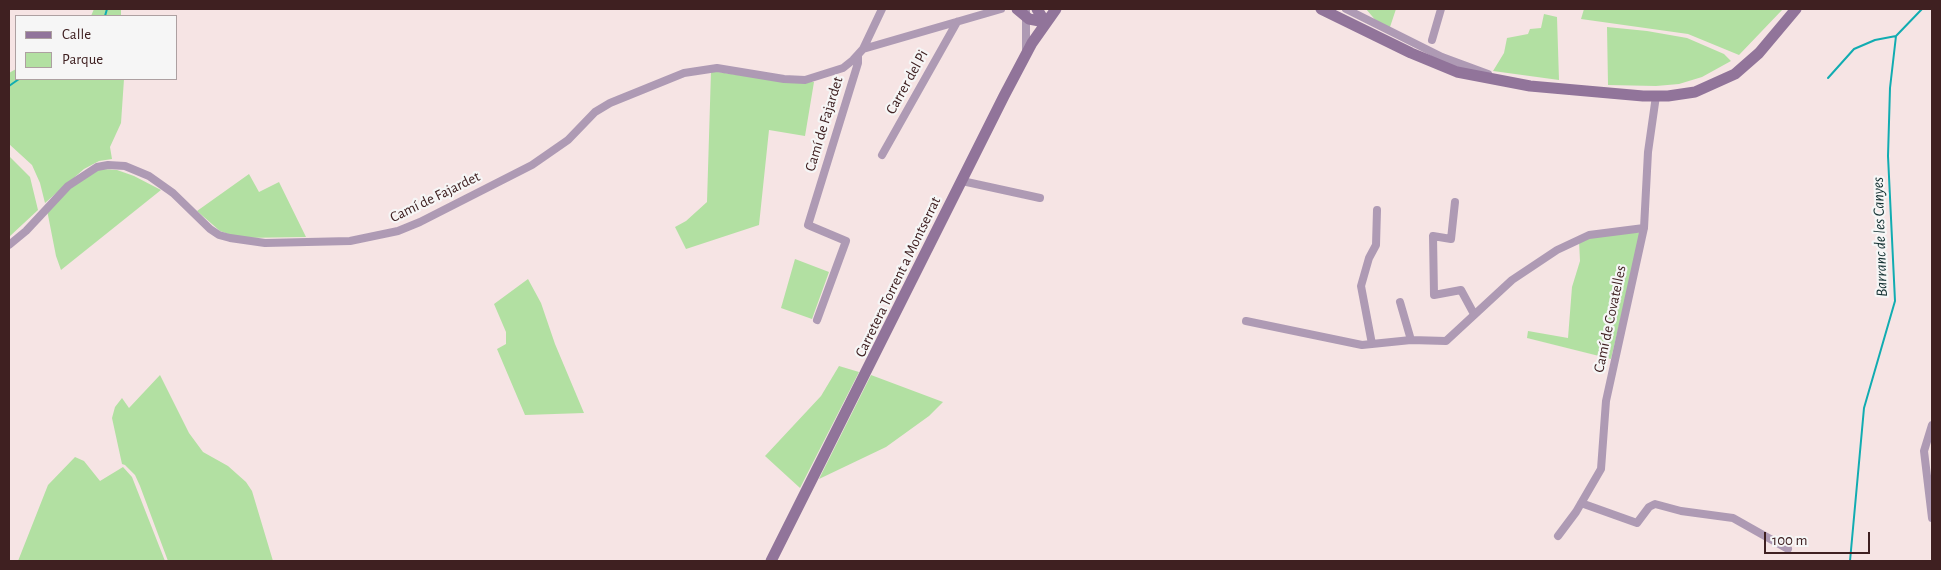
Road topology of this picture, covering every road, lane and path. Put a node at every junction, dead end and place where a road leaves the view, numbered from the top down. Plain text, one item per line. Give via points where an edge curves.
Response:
1 (882, 9) edge
2 (1001, 9) edge
3 (1037, 9) edge
4 (1056, 9) edge
5 (1321, 9) edge
6 (1346, 9) edge
7 (1441, 9) edge
8 (1796, 9) edge
9 (1023, 11) edge
10 (957, 22) junction
11 (1045, 22) junction
12 (1432, 40) junction
13 (1422, 47) junction
14 (860, 52) junction
15 (1434, 53) junction
16 (1026, 54) junction
17 (1506, 82) junction
18 (1656, 96) junction
19 (882, 155) dead end
20 (962, 181) junction
21 (1040, 198) dead end
22 (1455, 202) dead end
23 (1377, 210) dead end
24 (1644, 228) junction
25 (9, 245) edge
26 (1400, 302) dead end
27 (1474, 314) junction
28 (817, 320) dead end
29 (1246, 321) dead end
30 (1411, 340) junction
31 (1372, 344) junction
32 (1932, 425) edge
33 (1581, 503) junction
34 (1932, 518) edge
35 (1558, 536) dead end
36 (1788, 549) dead end
37 (772, 561) edge

1 - 14 street
2 - 10 street, Camí de Fajardet
3 - 11 main road
4 - 11 main road, Carretera Torrent a Montserrat
5 - 17 main road via 1435,64
6 - 13 street
7 - 12 street
8 - 18 main road via 1736,74 1695,92
9 - 11 main road via 1038,22
9 - 16 street
10 - 14 street, Camí de Fajardet
10 - 19 street, Carrer del Pi
11 - 16 main road, Carretera Torrent a Montserrat
12 - 13 street
12 - 15 street
13 - 15 street
14 - 25 street, Camí de Fajardet via 843,68 805,80 716,68 684,73 595,112 568,140 532,165 414,225 384,235 350,241 264,243 230,238 210,229 150,176 125,166 108,165 97,167 68,186
14 - 28 street, Camí de Fajardet via 808,225 846,241
15 - 17 street
16 - 20 main road, Carretera Torrent a Montserrat
17 - 18 main road
18 - 24 street, Camí de Covatelles via 1648,152
20 - 21 street
20 - 37 main road, Carretera Torrent a Montserrat
22 - 27 street via 1451,239 1432,236 1434,295 1461,290
23 - 31 street via 1376,245 1360,286
24 - 27 street via 1589,235 1569,243 1512,280
24 - 33 street, Camí de Covatelles via 1606,401 1601,469
26 - 30 street
27 - 30 street via 1446,341
29 - 31 street via 1362,346
30 - 31 street
32 - 34 street via 1924,451
33 - 35 street, Camí de Covatelles
33 - 36 street via 1637,523 1655,504 1733,518

